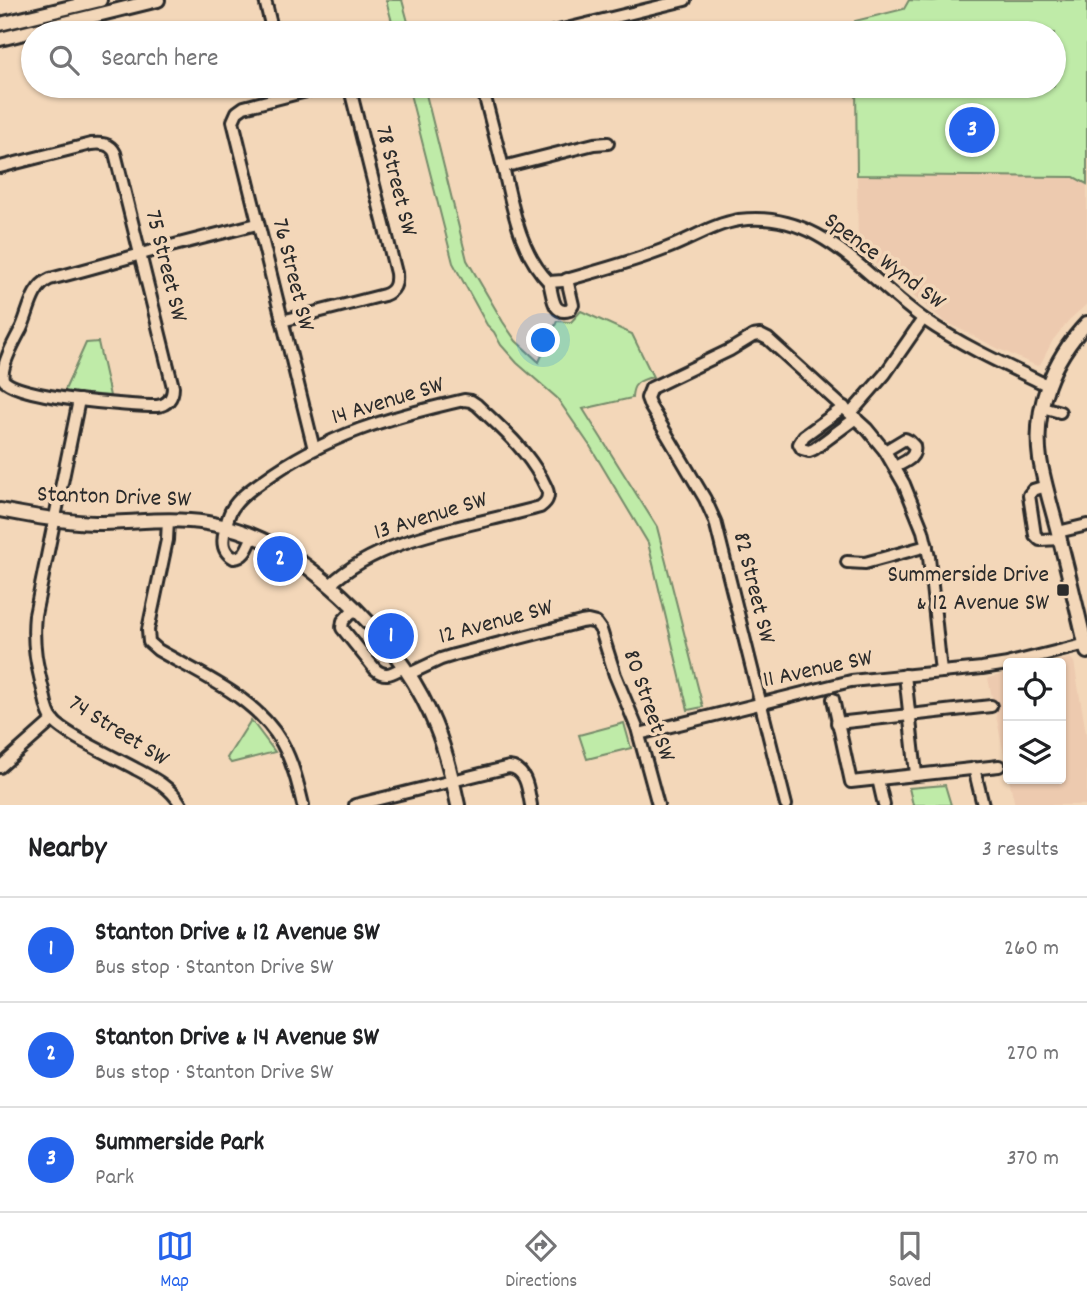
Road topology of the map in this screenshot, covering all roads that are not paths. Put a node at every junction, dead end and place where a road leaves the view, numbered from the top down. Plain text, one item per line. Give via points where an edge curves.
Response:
1 (100, 0) edge
2 (158, 0) edge
3 (265, 0) edge
4 (685, 0) edge
5 (661, 3) edge
6 (73, 21) edge
7 (270, 21) edge
8 (594, 21) edge
9 (0, 24) edge
10 (21, 34) edge
11 (0, 39) edge
12 (267, 98) edge
13 (352, 98) edge
14 (485, 98) edge
15 (608, 143) dead end
16 (0, 167) edge
17 (503, 167) junction
18 (257, 224) junction
19 (140, 254) junction
20 (567, 279) junction
21 (549, 282) junction
22 (923, 319) junction
23 (282, 321) junction
24 (1087, 323) edge
25 (1047, 385) junction
26 (79, 400) junction
27 (1042, 407) junction
28 (1060, 412) dead end
29 (850, 413) junction
30 (314, 449) junction
31 (885, 451) junction
32 (895, 467) junction
33 (1046, 486) junction
34 (548, 498) joint
35 (0, 510) edge
36 (55, 520) junction
37 (167, 520) junction
38 (1087, 525) edge
39 (226, 527) junction
40 (253, 536) junction
41 (1059, 536) junction
42 (927, 546) junction
43 (847, 562) dead end
44 (330, 585) junction
45 (355, 608) junction
46 (596, 623) joint
47 (1086, 647) edge
48 (1033, 658) edge
49 (1003, 664) edge
50 (407, 670) junction
51 (941, 672) junction
52 (905, 675) junction
53 (833, 699) dead end
54 (760, 703) junction
55 (991, 706) dead end
56 (908, 714) junction
57 (53, 720) junction
58 (837, 723) junction
59 (639, 734) junction
60 (999, 766) dead end
61 (0, 767) edge
62 (974, 768) junction
63 (916, 774) junction
64 (877, 779) junction
65 (453, 780) junction
66 (181, 805) edge
67 (303, 805) edge
68 (355, 805) edge
69 (458, 805) edge
70 (531, 805) edge
71 (658, 805) edge
72 (786, 805) edge
73 (884, 805) edge
74 (983, 805) edge

1 - 9 street
2 - 6 street
3 - 7 street
4 - 5 street
5 - 8 street
10 - 11 street
12 - 18 street, 76 Street SW via 233,118
13 - 23 street, 78 Street SW via 397,282 384,295
14 - 17 street
15 - 17 street
16 - 19 street, 75 Street SW via 91,144 110,146
17 - 21 street via 521,235
18 - 19 street
18 - 23 street, 76 Street SW
19 - 26 street, 75 Street SW via 172,397 162,406 152,407
19 - 26 street via 40,285 3,366 8,385
20 - 21 street, Spence Wynd SW
20 - 21 street via 573,305 563,313 555,306
20 - 22 street, Spence Wynd SW via 652,254 725,223 765,219 818,234
22 - 25 street, Spence Wynd SW
22 - 29 street
23 - 30 street, 76 Street SW
24 - 25 street via 1069,343
25 - 27 street
26 - 36 street, 74 Street SW
27 - 28 street
27 - 33 street via 1039,447
29 - 31 street
29 - 54 street, 82 Street SW via 760,335 658,383 648,394 652,410 715,521
30 - 34 street, 14 Avenue SW via 384,421 471,401 522,448
30 - 39 street, 14 Avenue SW via 241,499
31 - 32 street
31 - 32 street via 905,439 915,446 913,457
32 - 42 street
33 - 41 street
33 - 41 street via 1028,495 1035,535 1040,540
34 - 44 street, 13 Avenue SW via 540,508 390,548
35 - 36 street, Stanton Drive SW
36 - 37 street, Stanton Drive SW
36 - 57 street, 74 Street SW via 34,640
37 - 39 street, Stanton Drive SW
37 - 67 street via 149,642 259,713 291,762
38 - 41 street
39 - 40 street, Stanton Drive SW
39 - 40 street via 223,542 234,558 244,554
40 - 44 street, Stanton Drive SW via 297,558
41 - 47 street
42 - 43 street via 865,563
42 - 51 street
44 - 45 street, Stanton Drive SW
45 - 50 street, Stanton Drive SW
45 - 50 street via 342,628 375,669 387,675
46 - 50 street, 12 Avenue SW via 581,622
46 - 59 street, 80 Street SW
47 - 48 street, 11 Avenue SW
49 - 51 street, 11 Avenue SW
50 - 65 street, Stanton Drive SW via 440,737
51 - 52 street, 11 Avenue SW
52 - 54 street, 11 Avenue SW via 851,681
52 - 56 street
53 - 58 street
54 - 59 street, 11 Avenue SW
54 - 72 street, 82 Street SW
55 - 56 street
56 - 58 street
56 - 63 street
57 - 61 street
57 - 66 street, 74 Street SW via 151,777
58 - 64 street via 850,782
59 - 71 street, 80 Street SW
60 - 62 street
62 - 63 street
62 - 74 street
63 - 64 street
64 - 73 street
65 - 68 street
65 - 69 street, Stanton Drive SW
65 - 70 street via 513,767 524,776

